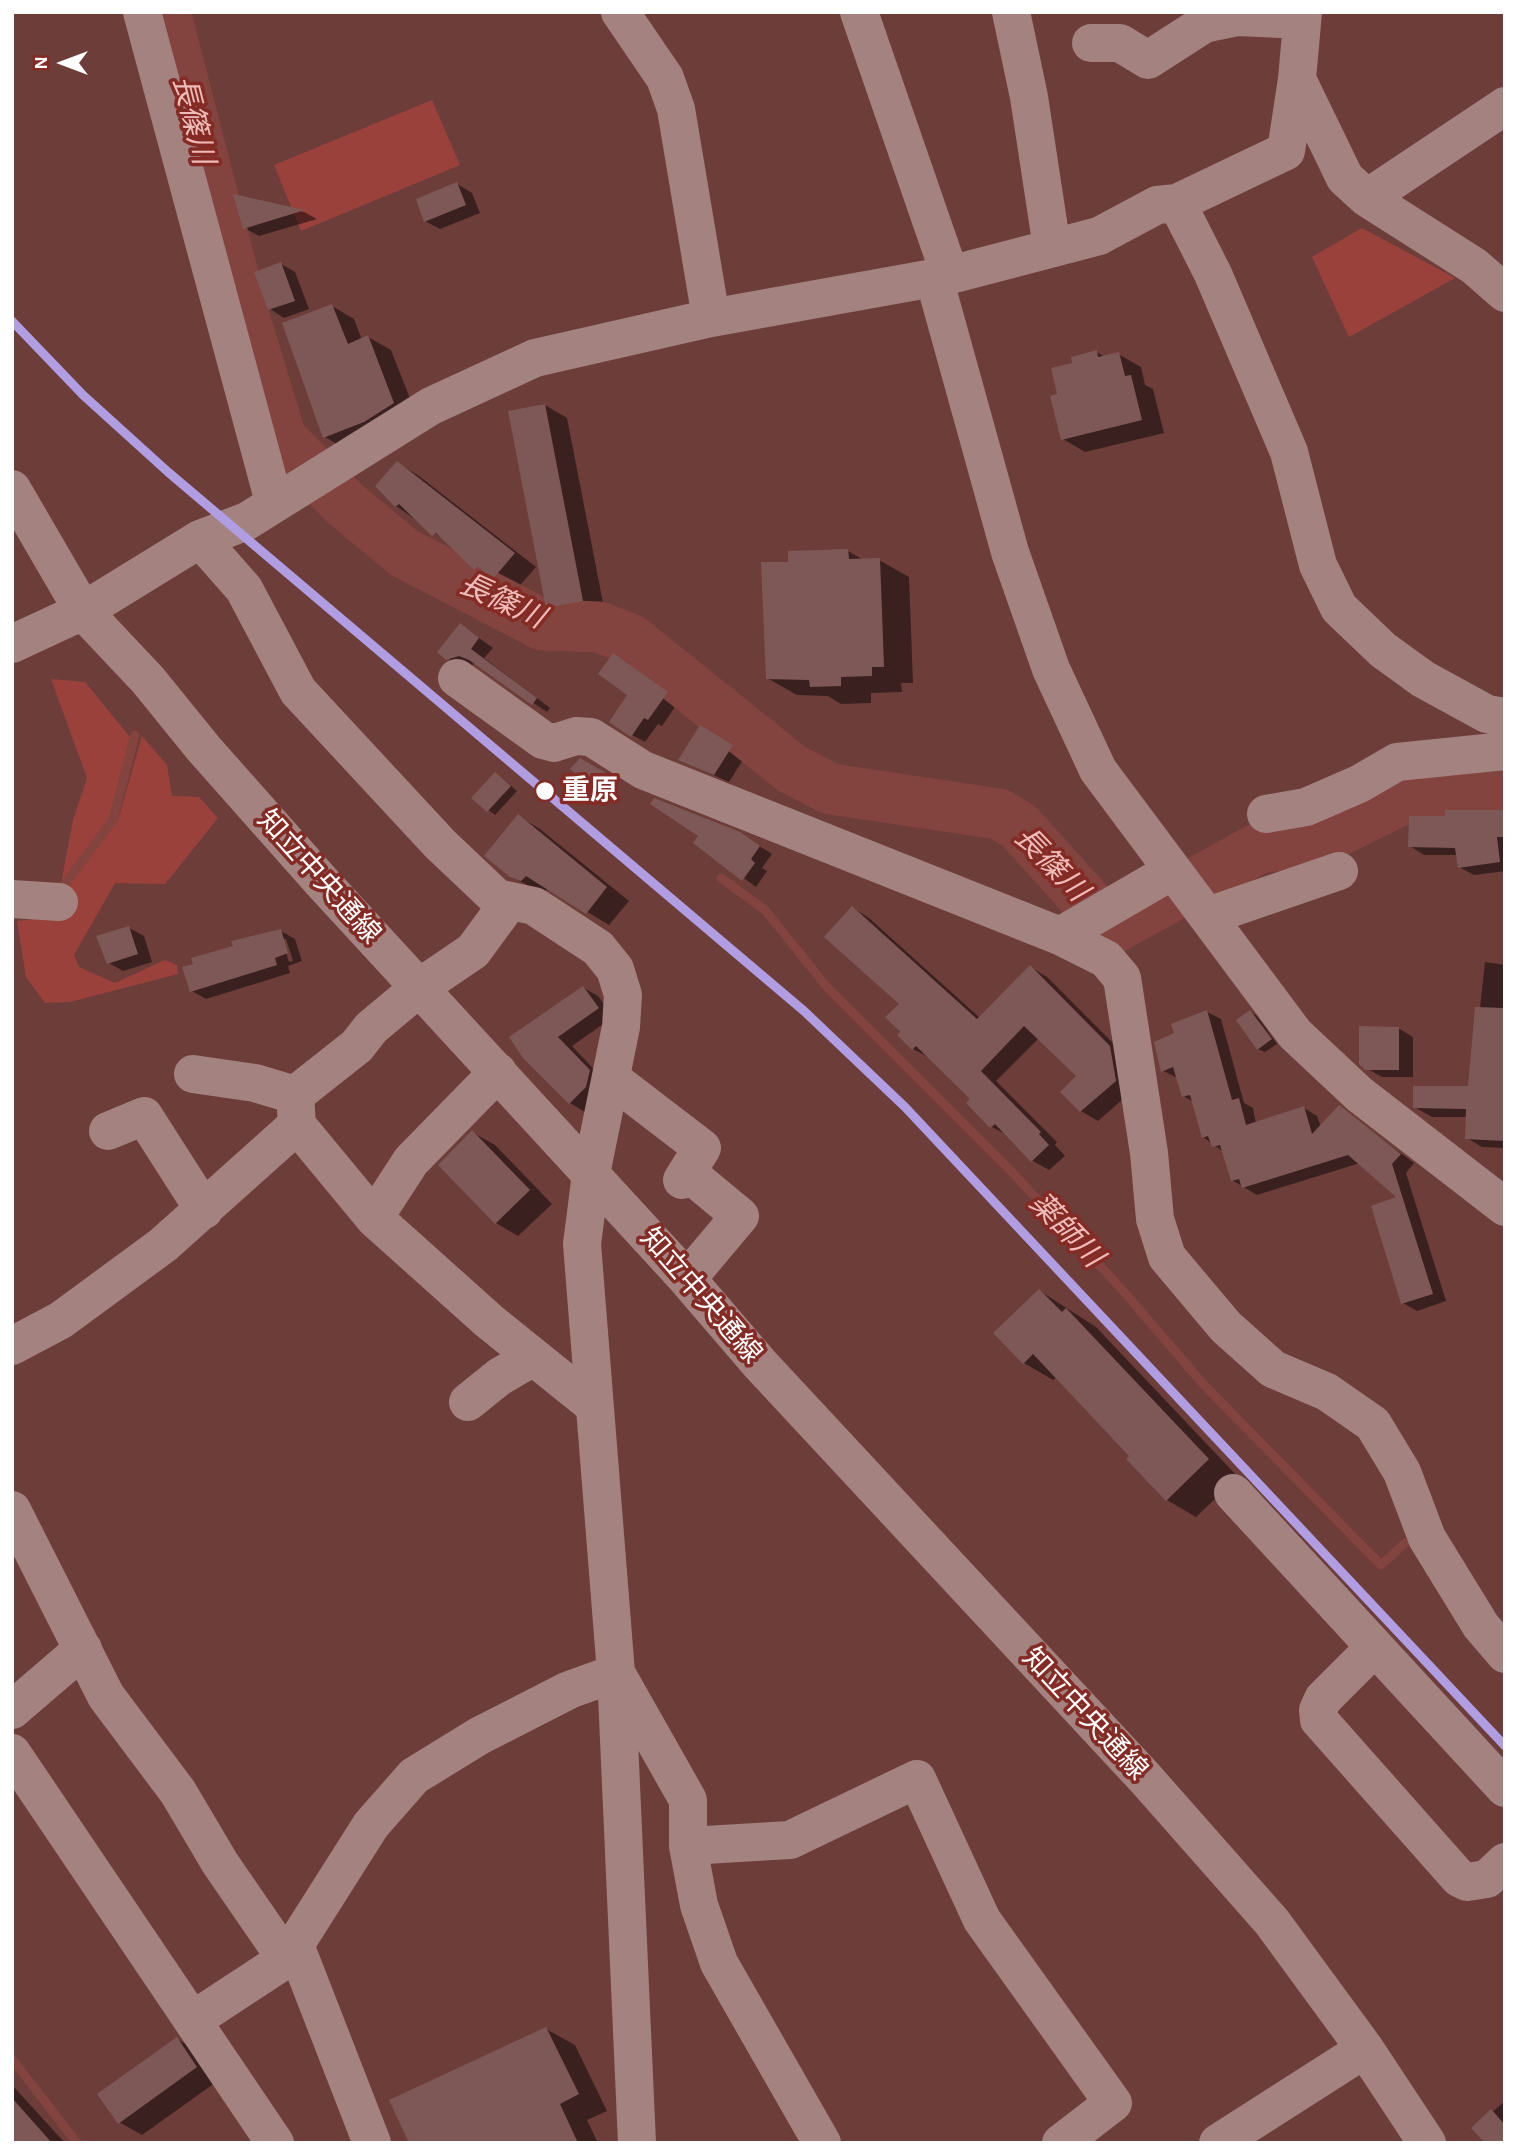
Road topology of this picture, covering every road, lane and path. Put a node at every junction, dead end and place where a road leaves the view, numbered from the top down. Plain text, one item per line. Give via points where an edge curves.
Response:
1 (142, 12) edge
2 (620, 12) edge
3 (859, 12) edge
4 (1012, 12) edge
5 (1302, 16) edge
6 (1091, 43) dead end
7 (1297, 79) junction
8 (1505, 106) edge
9 (1367, 198) junction
10 (1177, 203) junction
11 (1052, 248) junction
12 (942, 276) junction
13 (1505, 293) edge
14 (710, 318) junction
15 (12, 489) edge
16 (274, 502) junction
17 (200, 539) junction
18 (83, 611) junction
19 (12, 644) edge
20 (457, 678) dead end
21 (1505, 717) edge
22 (1505, 751) edge
23 (1266, 814) dead end
24 (1339, 871) dead end
25 (1188, 891) junction
26 (509, 902) junction
27 (1084, 922) junction
28 (420, 987) junction
29 (498, 1072) junction
30 (193, 1074) dead end
31 (612, 1079) junction
32 (296, 1110) junction
33 (108, 1131) dead end
34 (592, 1174) junction
35 (1505, 1207) edge
36 (204, 1210) junction
37 (374, 1218) junction
38 (687, 1279) junction
39 (12, 1346) edge
40 (533, 1357) junction
41 (468, 1402) dead end
42 (592, 1404) junction
43 (1233, 1493) dead end
44 (12, 1510) edge
45 (1374, 1648) junction
46 (83, 1649) junction
47 (1505, 1654) edge
48 (616, 1673) junction
49 (12, 1710) edge
50 (12, 1753) edge
51 (1505, 1788) edge
52 (688, 1846) junction
53 (1505, 1862) edge
54 (291, 1952) junction
55 (193, 2020) junction
56 (1365, 2049) junction
57 (275, 2143) edge
58 (372, 2143) edge
59 (637, 2143) edge
60 (822, 2143) edge
61 (1061, 2143) edge
62 (1218, 2143) edge
63 (1427, 2143) edge

1 - 16 street
2 - 14 street via 665,78 676,109
3 - 12 street
4 - 11 street
5 - 6 street via 1238,17 1204,24 1148,60 1120,43
5 - 7 street
7 - 9 street via 1345,178
7 - 10 street via 1286,151
8 - 9 street
9 - 13 street via 1474,266
10 - 11 street via 1157,205 1099,236
10 - 21 street via 1213,274 1289,452 1318,565 1339,608 1383,650 1423,679 1487,714
11 - 12 street
12 - 14 street
12 - 25 street via 1010,552 1051,669 1098,769
14 - 16 street via 535,358 431,406
15 - 18 street, 知立中央通線
16 - 17 street via 233,529
17 - 18 street
17 - 26 street via 244,589 298,691 440,844 497,898
18 - 19 street
18 - 28 street, 知立中央通線
20 - 27 street via 543,740 554,743 590,737 643,769
22 - 23 street via 1397,762 1306,807
24 - 25 street
25 - 27 street
25 - 35 street via 1295,1034 1359,1094
26 - 28 street via 473,951
26 - 31 street via 534,906 598,948 615,969 622,995
27 - 47 street via 1122,978 1155,1220 1167,1257 1226,1327 1273,1369 1326,1392 1373,1424 1402,1472 1427,1538 1481,1626
28 - 29 street, 知立中央通線
28 - 32 street via 371,1028
29 - 34 street, 知立中央通線
29 - 37 street via 411,1161
30 - 32 street via 256,1083
31 - 34 street
31 - 38 street via 702,1148 684,1176 740,1216
32 - 36 street
32 - 37 street
33 - 36 street via 144,1116
34 - 38 street, 知立中央通線
34 - 42 street via 582,1244
36 - 39 street via 111,1285 61,1320
37 - 40 street
38 - 56 street, 知立中央通線 via 1272,1922
40 - 41 street
40 - 42 street
42 - 48 street
43 - 45 street
44 - 46 street
45 - 51 street
45 - 53 street via 1323,1699 1318,1720 1459,1878 1467,1882 1486,1879
46 - 49 street
46 - 54 street via 106,1696 178,1792 220,1864
48 - 52 street via 688,1800
48 - 54 street via 569,1690 414,1776 371,1825
48 - 59 street
50 - 55 street
52 - 60 street via 699,1905 719,1963
52 - 61 street via 790,1840 917,1779 982,1920 1113,2103
54 - 55 street
54 - 58 street
55 - 57 street
56 - 62 street
56 - 63 street, 知立中央通線

